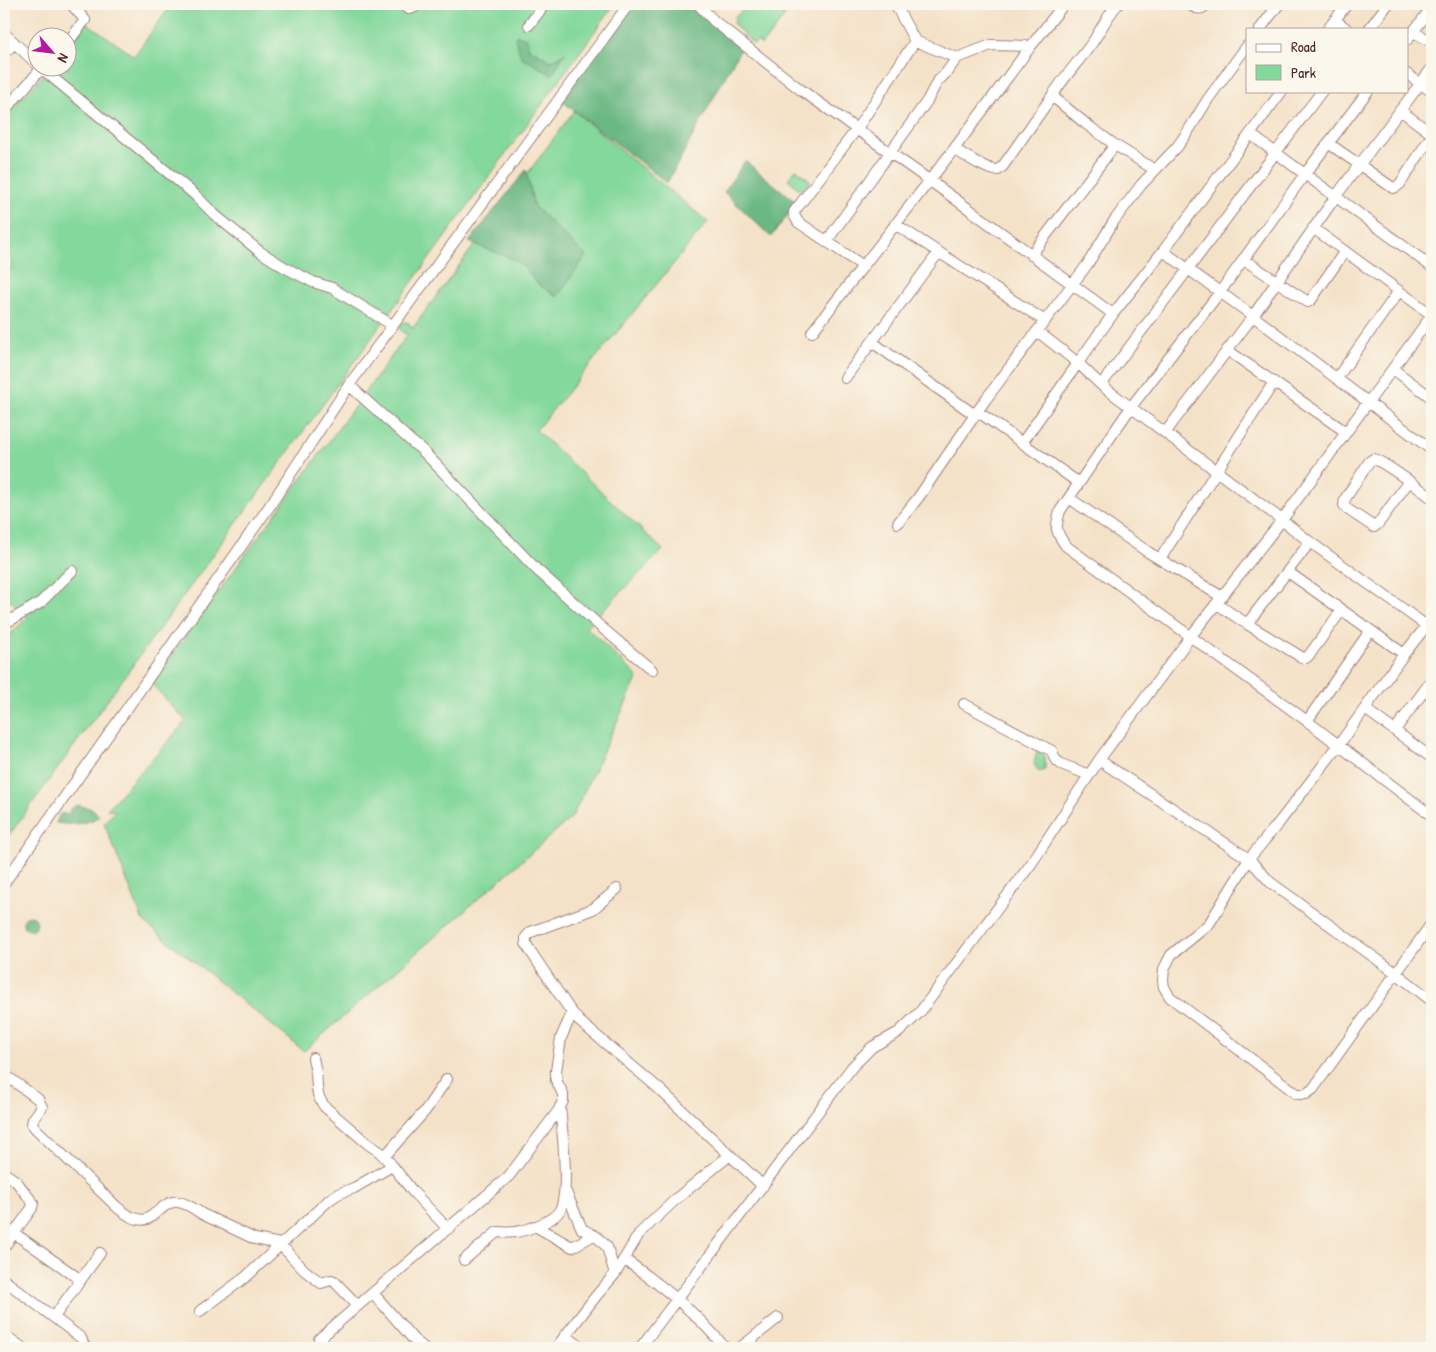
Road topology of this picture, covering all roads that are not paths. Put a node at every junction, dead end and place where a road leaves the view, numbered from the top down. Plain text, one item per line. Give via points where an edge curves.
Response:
1 (71, 4) edge
2 (402, 4) edge
3 (418, 4) edge
4 (545, 4) edge
5 (629, 4) edge
6 (698, 4) edge
7 (895, 4) edge
8 (1064, 4) edge
9 (1118, 4) edge
10 (1189, 4) edge
11 (1207, 4) edge
12 (1279, 4) edge
13 (1347, 4) edge
14 (1388, 4) edge
15 (1432, 7) edge
16 (1335, 20) junction
17 (529, 25) dead end
18 (1261, 28) edge
19 (1329, 28) edge
20 (1346, 28) edge
21 (1371, 28) edge
22 (78, 29) edge
23 (4, 33) edge
24 (1410, 36) edge
25 (915, 40) junction
26 (1432, 42) edge
27 (15, 43) junction
28 (1031, 46) junction
29 (1246, 47) edge
30 (4, 53) edge
31 (28, 55) edge
32 (957, 58) junction
33 (1432, 68) edge
34 (1408, 75) edge
35 (33, 78) edge
36 (53, 78) edge
37 (1420, 83) junction
38 (1281, 92) edge
39 (1321, 92) edge
40 (1367, 92) edge
41 (1432, 92) edge
42 (1052, 96) junction
43 (1400, 110) junction
44 (4, 112) edge
45 (856, 130) junction
46 (1250, 134) junction
47 (1432, 135) edge
48 (1328, 143) junction
49 (1115, 145) junction
50 (954, 149) junction
51 (890, 153) junction
52 (1276, 153) junction
53 (1359, 165) junction
54 (1155, 170) junction
55 (1305, 174) junction
56 (929, 180) junction
57 (1336, 196) junction
58 (895, 224) junction
59 (1314, 228) junction
60 (826, 242) junction
61 (1163, 251) junction
62 (1345, 251) junction
63 (939, 252) junction
64 (1031, 255) junction
65 (1244, 259) junction
66 (863, 266) junction
67 (1432, 267) edge
68 (1189, 269) junction
69 (1276, 282) junction
70 (1073, 285) junction
71 (1399, 291) junction
72 (1220, 292) junction
73 (1113, 314) junction
74 (1432, 315) edge
75 (1253, 316) junction
76 (1045, 321) junction
77 (392, 325) junction
78 (1037, 331) junction
79 (812, 332) dead end
80 (872, 342) junction
81 (1227, 350) junction
82 (1078, 363) junction
83 (1393, 369) junction
84 (845, 378) dead end
85 (1336, 378) junction
86 (1274, 382) junction
87 (1101, 385) junction
88 (349, 386) junction
89 (1430, 393) edge
90 (1368, 402) junction
91 (1131, 408) junction
92 (976, 413) junction
93 (1346, 432) junction
94 (1165, 433) junction
95 (1022, 443) junction
96 (1432, 450) edge
97 (1217, 471) junction
98 (1408, 481) junction
99 (1079, 484) junction
100 (1069, 498) junction
101 (1432, 498) edge
102 (1282, 520) junction
103 (898, 523) dead end
104 (1310, 542) junction
105 (1160, 559) junction
106 (72, 571) dead end
107 (1288, 572) junction
108 (1219, 600) junction
109 (1341, 611) junction
110 (4, 624) edge
111 (1247, 624) junction
112 (1430, 625) edge
113 (1370, 631) junction
114 (1192, 636) junction
115 (1404, 654) junction
116 (652, 670) dead end
117 (1432, 680) edge
118 (964, 704) dead end
119 (1365, 709) junction
120 (1307, 721) junction
121 (1395, 730) junction
122 (1338, 746) junction
123 (1432, 757) edge
124 (1099, 760) junction
125 (1089, 775) junction
126 (1432, 816) edge
127 (1249, 858) junction
128 (4, 884) edge
129 (617, 890) dead end
130 (1432, 923) edge
131 (1396, 973) junction
132 (1432, 1001) edge
133 (572, 1013) junction
134 (312, 1058) dead end
135 (5, 1078) edge
136 (447, 1079) dead end
137 (560, 1107) junction
138 (730, 1155) junction
139 (384, 1157) junction
140 (392, 1166) junction
141 (4, 1173) edge
142 (763, 1186) junction
143 (566, 1190) junction
144 (535, 1226) junction
145 (448, 1229) junction
146 (14, 1233) junction
147 (594, 1235) junction
148 (280, 1244) junction
149 (4, 1247) edge
150 (100, 1253) dead end
151 (624, 1259) junction
152 (464, 1260) dead end
153 (615, 1274) junction
154 (4, 1280) edge
155 (81, 1280) junction
156 (373, 1293) junction
157 (677, 1299) junction
158 (358, 1306) junction
159 (200, 1311) dead end
160 (54, 1317) junction
161 (778, 1318) dead end
162 (4, 1335) edge
163 (565, 1335) junction
164 (319, 1339) dead end
165 (23, 1348) edge
166 (85, 1348) edge
167 (424, 1348) edge
168 (556, 1348) edge
169 (582, 1348) edge
170 (640, 1348) edge
171 (725, 1348) edge
172 (740, 1348) edge

1 - 22 street via 85,20
2 - 3 street via 409,9
4 - 17 street
5 - 77 street
6 - 45 street via 714,21 774,69
7 - 25 street
8 - 28 street
9 - 42 street
10 - 11 street via 1200,9
12 - 18 street
13 - 16 street
14 - 21 street
15 - 24 street
16 - 19 street
16 - 20 street
23 - 27 street
24 - 26 street
25 - 32 street
25 - 45 street
27 - 30 street
27 - 31 street
28 - 32 street via 991,45
28 - 50 street
29 - 54 street via 1187,133
32 - 51 street via 937,82
33 - 37 street
34 - 37 street
35 - 44 street
36 - 77 street via 259,251 284,267 332,288
37 - 41 street
37 - 43 street
38 - 46 street
39 - 52 street
40 - 48 street
42 - 49 street
42 - 50 street via 998,170
43 - 47 street
43 - 53 street
45 - 51 street
45 - 60 street via 794,212 798,222
46 - 52 street
46 - 61 street
47 - 53 street via 1396,188
48 - 53 street
48 - 55 street
49 - 54 street
49 - 64 street
50 - 56 street
51 - 56 street
51 - 60 street
52 - 55 street
52 - 68 street
53 - 57 street
54 - 70 street via 1114,221
55 - 57 street
55 - 65 street
56 - 58 street
56 - 64 street
57 - 59 street
57 - 67 street
58 - 63 street
58 - 66 street
59 - 62 street
59 - 69 street
60 - 66 street
61 - 68 street
61 - 73 street
62 - 69 street via 1310,302
62 - 71 street
63 - 76 street
63 - 80 street
64 - 70 street
65 - 69 street
65 - 72 street
66 - 79 street
68 - 72 street
68 - 87 street
69 - 75 street
70 - 73 street
70 - 76 street
71 - 74 street
71 - 85 street
72 - 75 street
72 - 91 street
73 - 82 street
74 - 83 street
75 - 81 street
75 - 85 street
76 - 78 street
77 - 88 street
78 - 82 street
78 - 92 street
80 - 84 street
80 - 92 street
81 - 86 street
81 - 94 street
82 - 87 street
82 - 95 street
83 - 89 street
83 - 90 street
85 - 90 street
86 - 93 street
86 - 97 street
87 - 91 street
88 - 116 street via 422,450 536,569
88 - 128 street via 271,504
90 - 93 street
90 - 96 street
91 - 94 street
91 - 99 street
92 - 95 street
92 - 103 street
93 - 102 street
94 - 97 street
95 - 99 street
97 - 102 street
97 - 105 street
98 - 98 street via 1373,459 1344,505 1374,527
98 - 101 street
99 - 100 street
100 - 105 street
100 - 114 street via 1056,523 1058,535 1066,546
102 - 104 street
102 - 108 street
104 - 107 street
104 - 112 street
105 - 108 street
106 - 110 street via 40,604
107 - 109 street
107 - 111 street
108 - 111 street
108 - 114 street
109 - 111 street via 1306,658
109 - 113 street
112 - 115 street
113 - 115 street
113 - 120 street
114 - 120 street
114 - 124 street
115 - 119 street
117 - 121 street
118 - 125 street via 1052,751 1061,764
119 - 121 street
119 - 122 street
120 - 122 street
121 - 123 street
122 - 126 street
122 - 127 street
124 - 125 street
124 - 127 street
125 - 142 street via 1031,864 920,1012 852,1067
127 - 131 street via 1270,882
127 - 131 street via 1209,924 1171,955 1164,968 1163,980 1170,997 1297,1094 1306,1094 1313,1089
129 - 133 street via 593,909 530,932 526,937 529,949
130 - 131 street
131 - 132 street
133 - 137 street via 561,1038 556,1080 564,1094
133 - 138 street
134 - 139 street via 317,1094 325,1107
135 - 148 street via 38,1099 42,1107 32,1119 36,1129 131,1217 148,1218 178,1201 255,1239
136 - 139 street via 425,1111
137 - 143 street
137 - 145 street via 510,1176
138 - 142 street
138 - 151 street via 649,1224
139 - 140 street
140 - 145 street
140 - 148 street via 329,1200
141 - 146 street via 16,1181 33,1203
142 - 157 street
143 - 144 street via 560,1210 550,1220
143 - 147 street via 582,1228
144 - 147 street via 572,1247
144 - 152 street via 516,1232 497,1232
145 - 156 street
146 - 149 street
146 - 155 street
147 - 153 street via 607,1247
148 - 158 street via 313,1278 321,1283 334,1281
148 - 159 street via 247,1276
150 - 155 street
151 - 153 street
151 - 157 street
153 - 163 street
154 - 160 street
155 - 160 street
156 - 158 street
156 - 167 street
157 - 170 street
157 - 171 street
158 - 164 street
160 - 166 street via 82,1338
161 - 172 street
162 - 165 street
163 - 168 street
163 - 169 street

